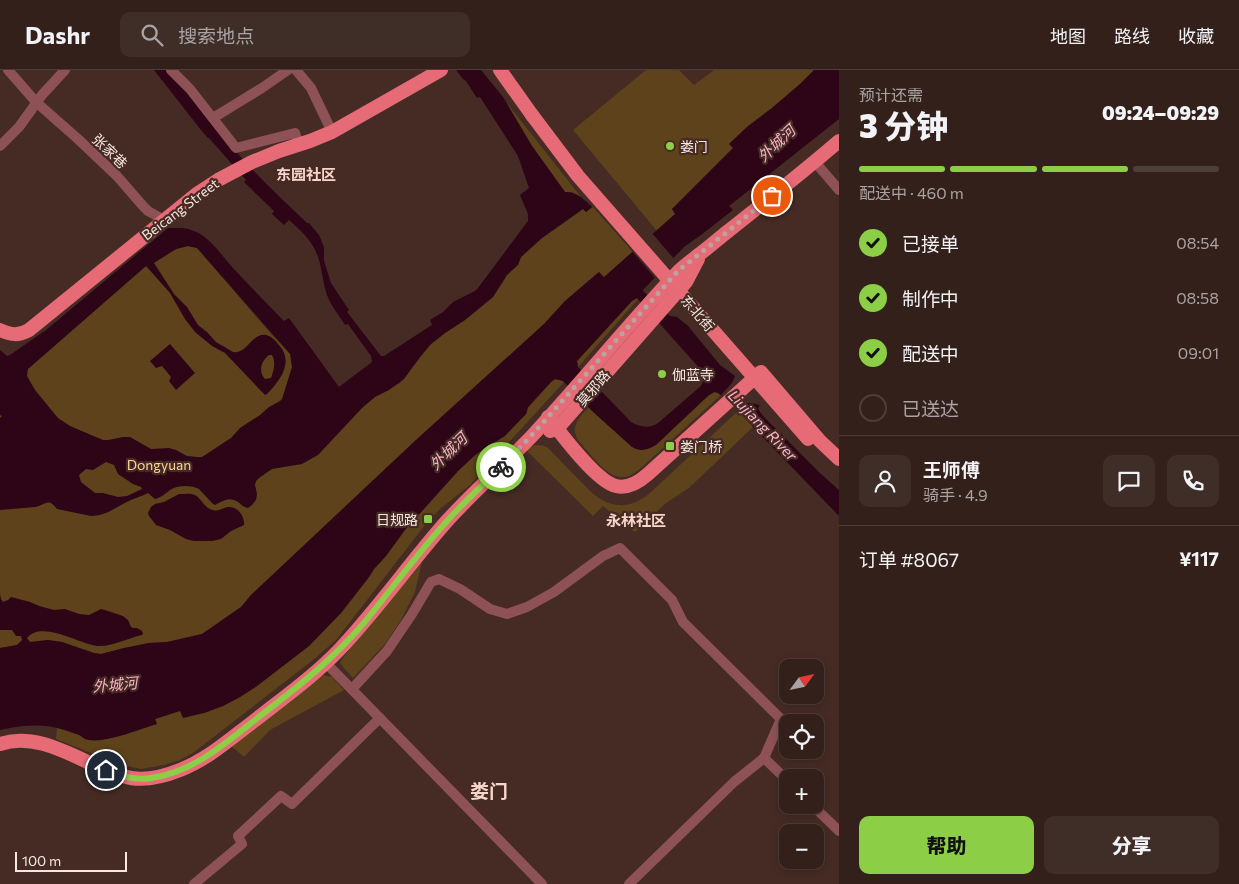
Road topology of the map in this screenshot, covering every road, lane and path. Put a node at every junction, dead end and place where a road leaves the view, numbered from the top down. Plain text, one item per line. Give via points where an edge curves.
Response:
1 (8, 70) edge
2 (65, 70) edge
3 (171, 70) edge
4 (288, 70) edge
5 (296, 70) edge
6 (441, 70) edge
7 (500, 70) edge
8 (510, 70) edge
9 (36, 102) junction
10 (535, 113) junction
11 (213, 118) junction
12 (332, 132) junction
13 (839, 141) edge
14 (299, 145) junction
15 (0, 146) edge
16 (815, 162) junction
17 (839, 190) edge
18 (164, 220) junction
19 (0, 330) edge
20 (758, 375) junction
21 (552, 423) junction
22 (811, 436) junction
23 (839, 459) edge
24 (839, 470) edge
25 (326, 663) junction
26 (352, 689) junction
27 (380, 718) junction
28 (0, 744) edge
29 (764, 758) junction
30 (779, 772) edge
31 (821, 814) edge
32 (839, 831) edge
33 (194, 884) edge
34 (542, 884) edge
35 (629, 884) edge

1 - 9 street, 张家巷
2 - 9 street
3 - 11 street
4 - 11 street
5 - 12 street via 311,88
6 - 12 main road, Beicang Street
7 - 10 main road
8 - 10 main road
9 - 15 street via 19,127
9 - 18 street, 张家巷 via 117,176 143,206
10 - 20 main road, 东北街, bridge via 578,176
11 - 14 street via 236,148 295,133
12 - 14 main road, Beicang Street
13 - 16 main road, 莫邪路
14 - 18 main road, Beicang Street via 234,171 198,193
16 - 17 street
16 - 21 main road, 莫邪路 via 700,254 686,282 661,300
18 - 19 main road, Beicang Street via 29,330 16,335
20 - 21 main road via 644,477 623,487 612,485 599,476
20 - 22 main road, 东北街, bridge
21 - 25 main road via 531,436 447,521 363,624
22 - 23 main road
22 - 24 main road via 818,450
25 - 26 street
25 - 28 main road via 209,755 171,774 134,779 38,743 22,740
26 - 27 street
26 - 29 street via 386,651 431,582 439,579 490,609 507,614 554,592 603,556 620,548 672,600 683,622 781,719
27 - 33 street via 292,804 281,796 238,836 242,844
27 - 34 street
29 - 30 street
29 - 35 street via 734,782
31 - 32 street

